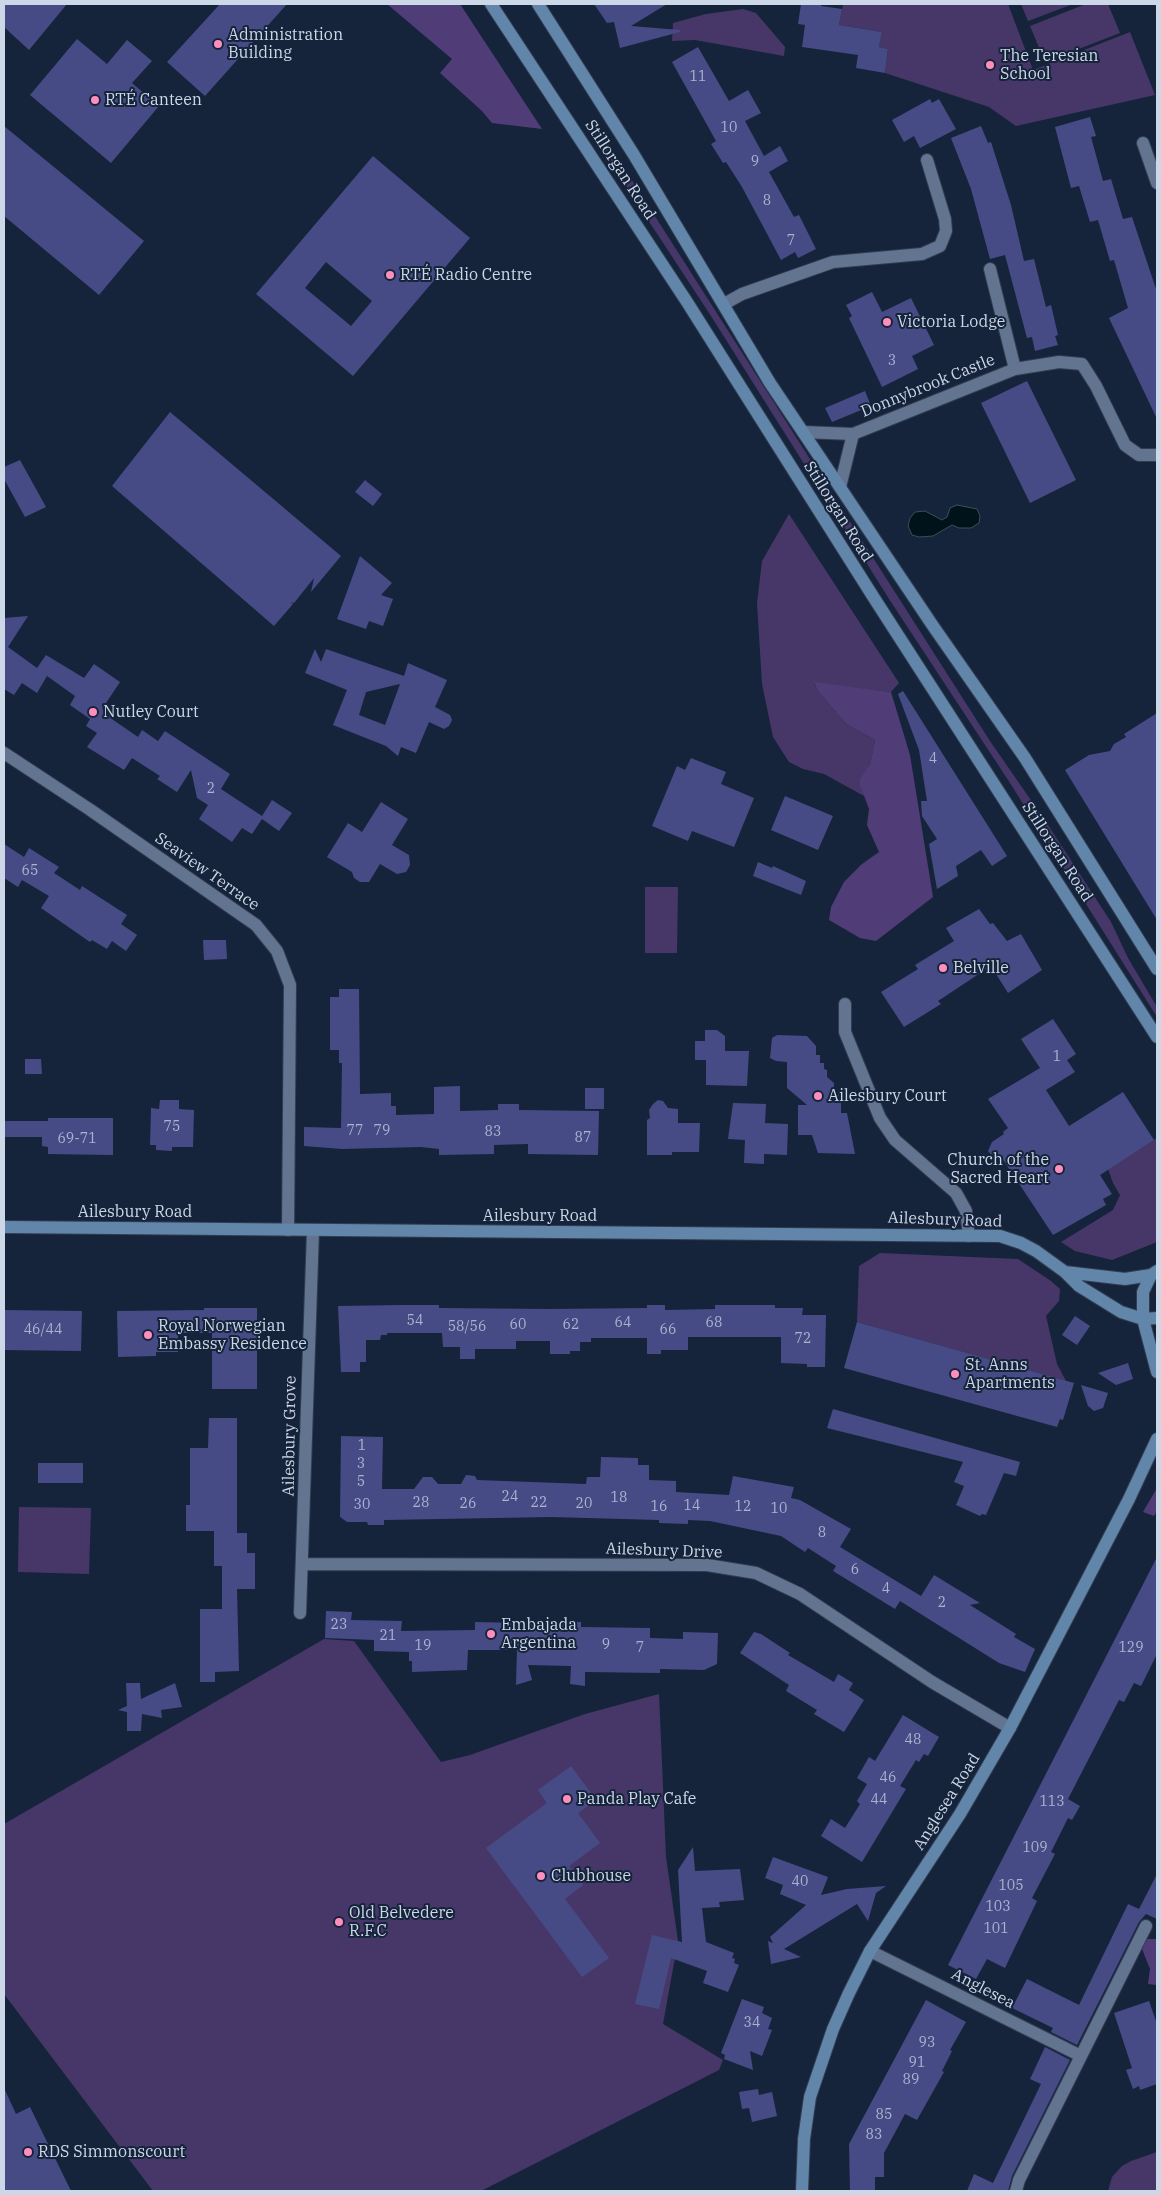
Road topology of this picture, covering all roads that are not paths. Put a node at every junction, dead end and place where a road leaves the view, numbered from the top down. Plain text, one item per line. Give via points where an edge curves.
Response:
1 (491, 4) edge
2 (538, 4) edge
3 (1143, 143) dead end
4 (927, 160) dead end
5 (1157, 183) edge
6 (990, 269) dead end
7 (724, 304) junction
8 (1015, 369) junction
9 (803, 432) junction
10 (852, 434) junction
11 (1157, 455) edge
12 (840, 487) junction
13 (4, 753) edge
14 (1157, 968) edge
15 (845, 1004) dead end
16 (1157, 1037) edge
17 (4, 1227) edge
18 (288, 1230) junction
19 (314, 1230) junction
20 (969, 1236) junction
21 (1065, 1272) junction
22 (1154, 1273) edge
23 (1157, 1318) edge
24 (1143, 1319) junction
25 (1157, 1372) edge
26 (1157, 1439) edge
27 (303, 1564) junction
28 (300, 1613) dead end
29 (1010, 1728) junction
30 (1146, 1926) dead end
31 (870, 1951) junction
32 (1081, 2056) junction
33 (802, 2191) edge
34 (1016, 2191) edge

1 - 16 main road, Stillorgan Road via 682,294
2 - 7 main road, Stillorgan Road
3 - 5 street
4 - 7 street via 945,218 946,231 940,246 922,254 833,262 742,294
6 - 8 street, Donnybrook Castle
7 - 9 main road, Stillorgan Road
8 - 10 street, Donnybrook Castle
8 - 11 street, Donnybrook Castle via 1059,362 1082,364 1125,445 1139,455
9 - 10 street, Donnybrook Castle
9 - 12 main road, Stillorgan Road
10 - 12 street, Donnybrook Castle
12 - 14 main road, Stillorgan Road via 1025,758
13 - 18 street, Seaview Terrace via 256,925 277,951 290,984
15 - 20 street via 845,1032 880,1118 894,1140 956,1192 966,1211
17 - 18 main road, Ailesbury Road
18 - 19 main road, Ailesbury Road
19 - 20 main road, Ailesbury Road
19 - 27 street, Ailesbury Grove
20 - 21 main road, Ailesbury Road via 1000,1236 1021,1242
21 - 22 main road, Ailesbury Road via 1125,1279
21 - 24 main road, Ailesbury Road via 1079,1286 1121,1312
22 - 24 main road via 1143,1292
23 - 24 main road, Ailesbury Road
24 - 25 main road
26 - 29 main road, Anglesea Road
27 - 28 street, Ailesbury Grove
27 - 29 street, Ailesbury Drive via 707,1565 756,1573 800,1594 939,1686
29 - 31 main road, Anglesea Road via 960,1814
30 - 32 street
31 - 32 street, Anglesea
31 - 33 main road, Anglesea Road via 833,2029 810,2097
32 - 34 street

